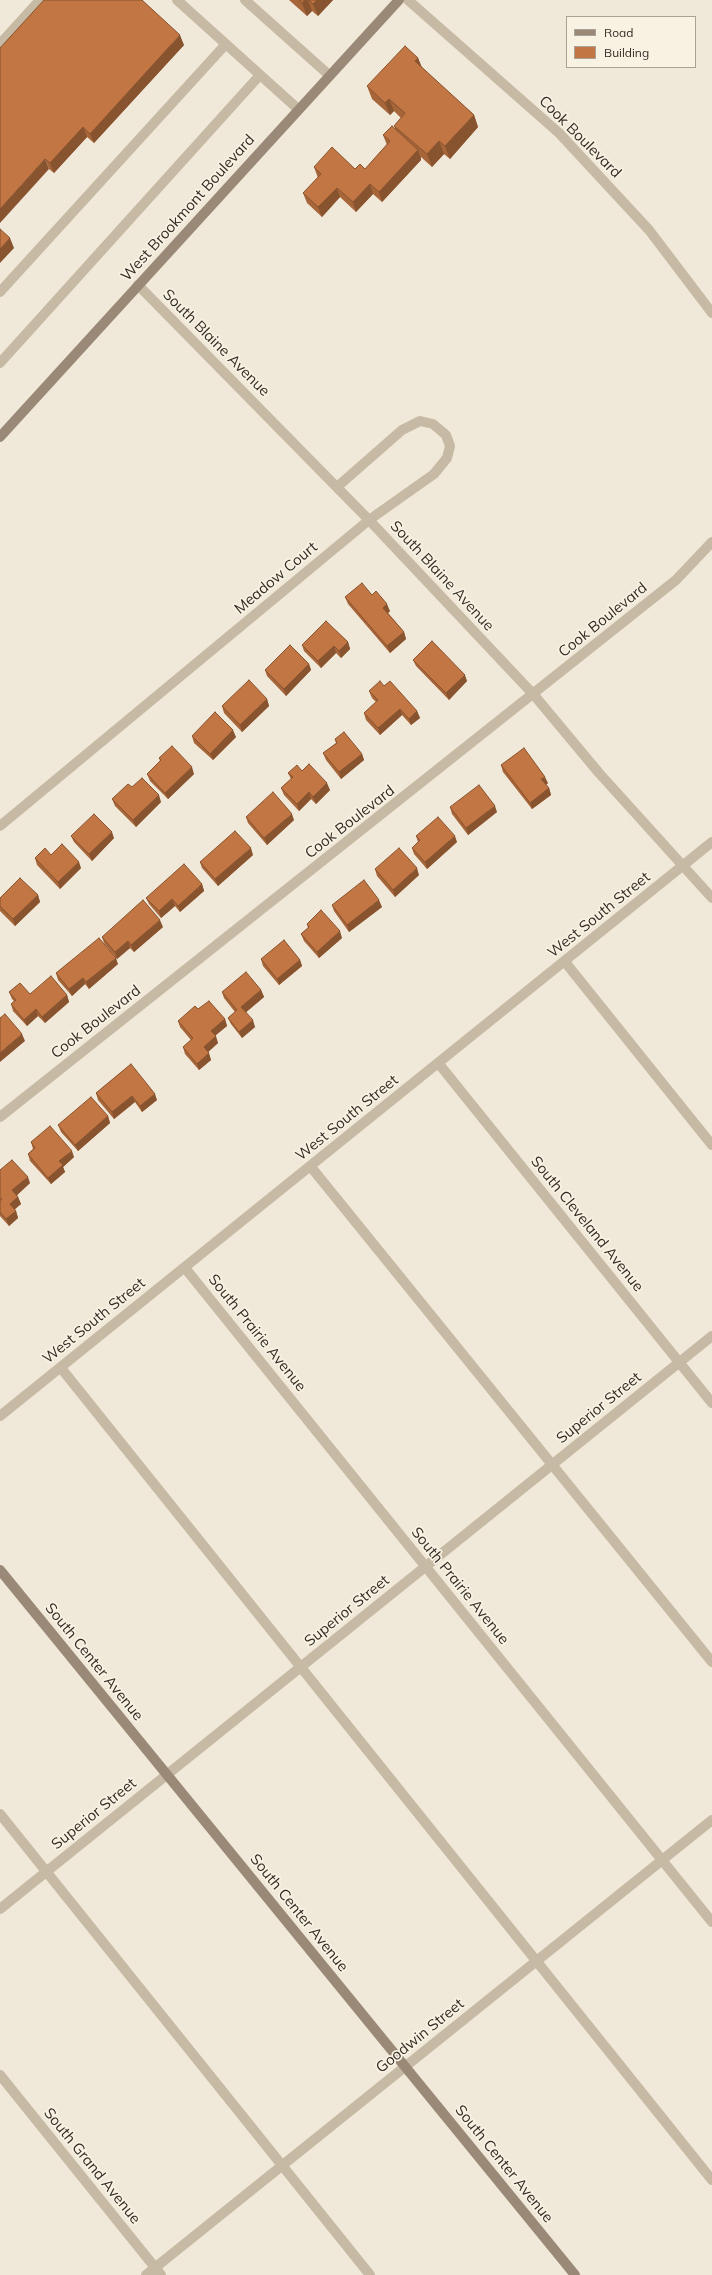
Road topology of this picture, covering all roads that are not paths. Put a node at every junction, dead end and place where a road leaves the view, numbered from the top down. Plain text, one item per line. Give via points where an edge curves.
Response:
1 (40, 0) edge
2 (177, 0) edge
3 (245, 0) edge
4 (399, 0) edge
5 (408, 0) edge
6 (0, 44) edge
7 (226, 44) junction
8 (260, 75) junction
9 (330, 75) junction
10 (298, 109) junction
11 (138, 285) junction
12 (0, 292) edge
13 (712, 313) edge
14 (0, 363) edge
15 (0, 437) edge
16 (337, 487) junction
17 (369, 520) junction
18 (712, 542) edge
19 (534, 695) junction
20 (0, 826) edge
21 (712, 842) edge
22 (684, 865) junction
23 (712, 898) edge
24 (565, 962) junction
25 (439, 1064) junction
26 (0, 1117) edge
27 (712, 1145) edge
28 (311, 1167) junction
29 (185, 1268) junction
30 (712, 1336) edge
31 (679, 1362) junction
32 (61, 1368) junction
33 (712, 1403) edge
34 (0, 1416) edge
35 (552, 1465) junction
36 (426, 1566) junction
37 (0, 1570) edge
38 (712, 1662) edge
39 (301, 1667) junction
40 (167, 1775) junction
41 (0, 1814) edge
42 (712, 1820) edge
43 (662, 1860) junction
44 (46, 1872) junction
45 (0, 1909) edge
46 (712, 1922) edge
47 (536, 1961) junction
48 (405, 2067) junction
49 (0, 2075) edge
50 (282, 2166) junction
51 (712, 2180) edge
52 (158, 2271) edge
53 (146, 2275) edge
54 (370, 2275) edge
55 (575, 2275) edge

1 - 6 street
2 - 7 street
3 - 9 street
4 - 9 street, West Brookmont Boulevard
5 - 13 street, Cook Boulevard via 559,133 649,230
7 - 8 street
7 - 12 street
8 - 10 street
8 - 14 street
9 - 10 street, West Brookmont Boulevard
10 - 11 street, West Brookmont Boulevard
11 - 15 street, West Brookmont Boulevard
11 - 16 street, South Blaine Avenue
16 - 17 street, South Blaine Avenue
16 - 17 street, Meadow Court via 402,430 420,420 433,424 446,435 450,446 447,458 434,474
17 - 19 street, South Blaine Avenue
17 - 20 street, Meadow Court
18 - 19 street, Cook Boulevard via 676,580
19 - 22 street, South Blaine Avenue via 599,773
19 - 26 street, Cook Boulevard
21 - 22 street, West South Street
22 - 23 street, South Blaine Avenue
22 - 24 street, West South Street
24 - 25 street, West South Street
24 - 27 street
25 - 28 street, West South Street
25 - 31 street, South Cleveland Avenue
28 - 29 street, West South Street
28 - 35 street
29 - 32 street, West South Street
29 - 36 street, South Prairie Avenue
30 - 31 street, Superior Street
31 - 33 street, South Cleveland Avenue
31 - 35 street, Superior Street
32 - 34 street, West South Street
32 - 39 street
35 - 36 street, Superior Street
35 - 38 street
36 - 39 street, Superior Street
36 - 43 street, South Prairie Avenue
37 - 40 street, South Center Avenue
39 - 40 street, Superior Street
39 - 47 street
40 - 44 street, Superior Street
40 - 48 street, South Center Avenue
41 - 44 street
42 - 43 street, Goodwin Street
43 - 46 street, South Prairie Avenue
43 - 47 street, Goodwin Street
44 - 45 street, Superior Street
44 - 50 street
47 - 48 street, Goodwin Street
47 - 51 street
48 - 50 street, Goodwin Street
48 - 55 street, South Center Avenue
49 - 52 street, South Grand Avenue
50 - 52 street, Goodwin Street
50 - 54 street
52 - 53 street, Goodwin Street

